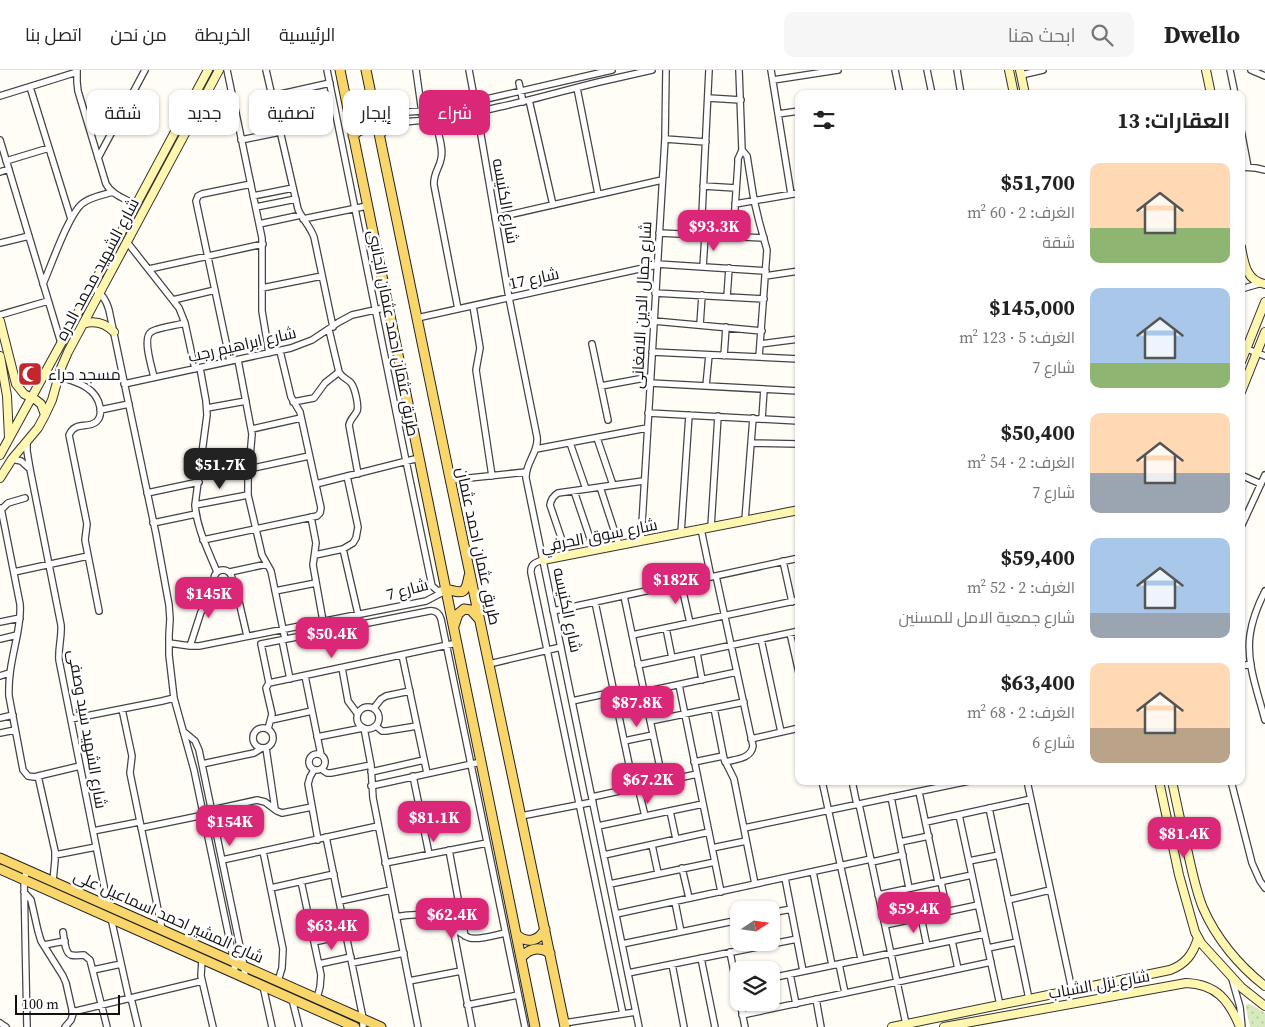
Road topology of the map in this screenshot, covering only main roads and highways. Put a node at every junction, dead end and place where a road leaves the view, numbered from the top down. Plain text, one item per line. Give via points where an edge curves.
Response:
1 (340, 70) edge
2 (366, 70) edge
3 (344, 90) edge
4 (371, 90) edge
5 (379, 135) edge
6 (353, 136) edge
7 (470, 573) junction
8 (446, 590) junction
9 (479, 619) junction
10 (454, 627) junction
11 (0, 858) edge
12 (0, 869) edge
13 (545, 929) junction
14 (517, 935) junction
15 (550, 953) junction
16 (521, 958) junction
17 (363, 1023) edge
18 (565, 1025) edge
19 (355, 1027) edge
20 (381, 1027) edge
21 (535, 1027) edge

1 - 3 main road
2 - 4 main road, طريق عثمان احمد عثمان
5 - 7 main road, طريق عثمان احمد عثمان
6 - 8 main road
7 - 8 main road via 462,591
7 - 9 main road, طريق عثمان احمد عثمان
8 - 10 main road
9 - 10 main road via 471,610 464,609 458,614
9 - 13 main road, طريق عثمان احمد عثمان
10 - 14 main road
11 - 17 main road, شارع المشير احمد اسماعيل على via 317,998
12 - 19 main road, شارع المشير احمد اسماعيل على
13 - 14 main road via 534,940 523,940
13 - 15 main road, طريق عثمان احمد عثمان
14 - 16 main road
15 - 16 main road via 534,949
15 - 18 main road, طريق عثمان احمد عثمان
16 - 21 main road
17 - 20 main road, شارع المشير احمد اسماعيل على

